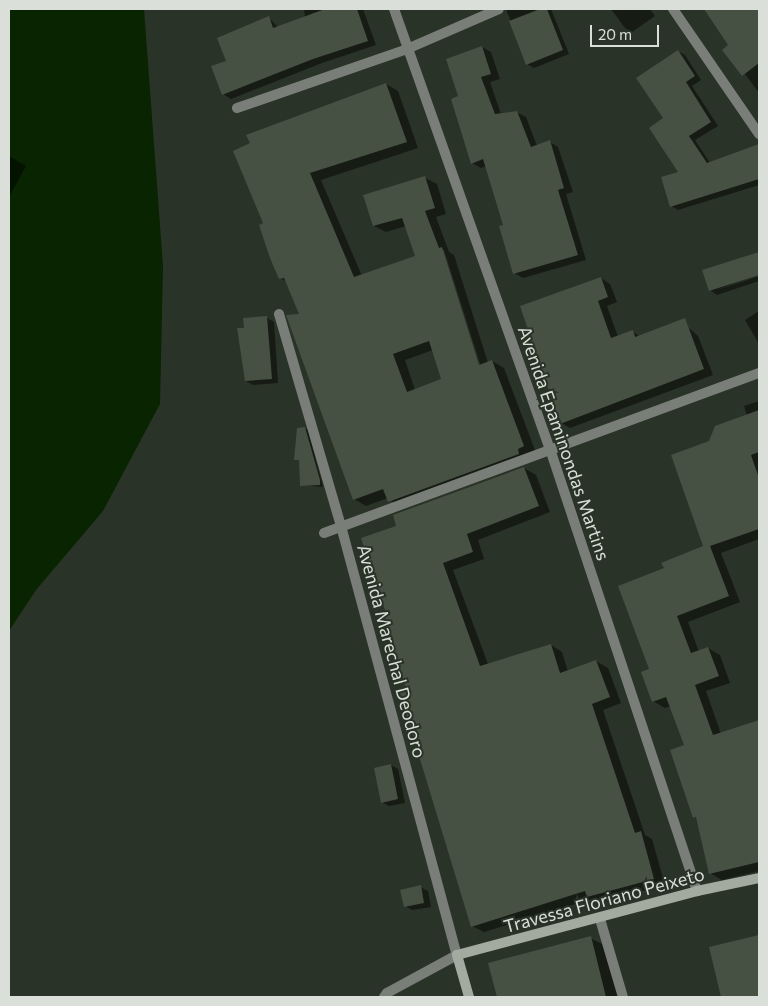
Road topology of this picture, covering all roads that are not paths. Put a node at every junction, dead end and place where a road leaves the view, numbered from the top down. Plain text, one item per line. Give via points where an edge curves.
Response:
1 (394, 9) edge
2 (500, 9) edge
3 (673, 9) edge
4 (407, 49) junction
5 (238, 108) dead end
6 (759, 134) edge
7 (279, 314) dead end
8 (759, 373) edge
9 (550, 449) junction
10 (341, 526) junction
11 (324, 533) dead end
12 (759, 878) edge
13 (697, 891) junction
14 (600, 919) junction
15 (457, 955) junction
16 (384, 997) edge
17 (468, 997) edge
18 (623, 997) edge

1 - 4 street, Avenida Epaminondas Martins
2 - 4 street
3 - 6 street
4 - 5 street
4 - 9 street, Avenida Epaminondas Martins
7 - 10 street, Avenida Marechal Deodoro
8 - 9 street
9 - 10 street
9 - 13 street, Avenida Epaminondas Martins
10 - 11 street
10 - 15 street, Avenida Marechal Deodoro
12 - 13 main road, Travessa Floriano Peixeto
13 - 14 main road, Travessa Floriano Peixeto
14 - 15 main road, Travessa Floriano Peixeto
14 - 18 street
15 - 16 street
15 - 17 main road, Avenida Marechal Deodoro

